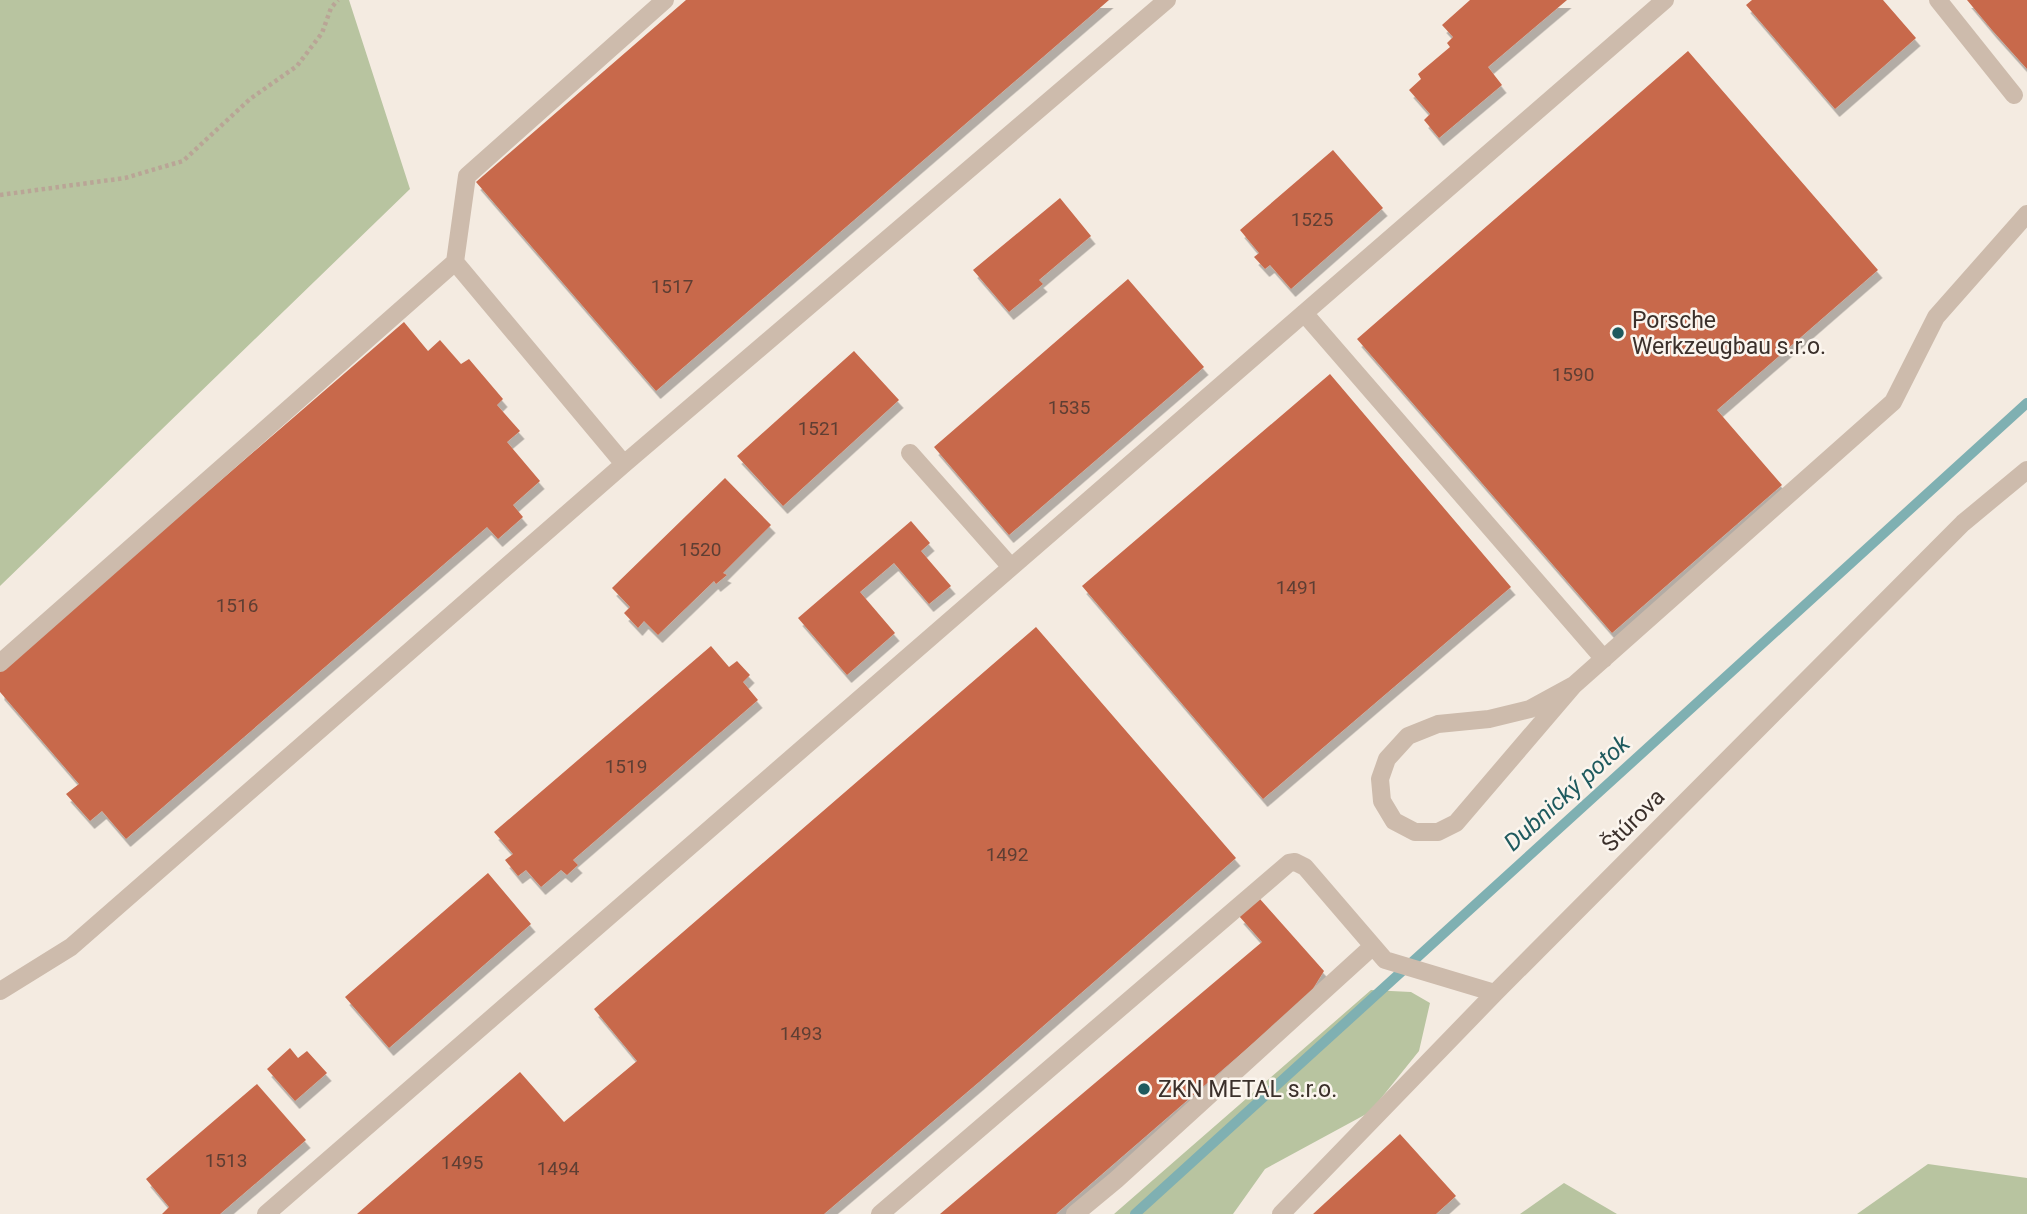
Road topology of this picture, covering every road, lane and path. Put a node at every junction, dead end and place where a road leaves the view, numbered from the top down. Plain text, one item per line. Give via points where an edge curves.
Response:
1 (338, 0) edge
2 (665, 0) edge
3 (1167, 0) edge
4 (1665, 0) edge
5 (1938, 0) edge
6 (2014, 95) dead end
7 (0, 194) edge
8 (2027, 214) edge
9 (455, 262) junction
10 (1304, 313) junction
11 (910, 453) dead end
12 (624, 464) junction
13 (2027, 470) edge
14 (1011, 567) junction
15 (1604, 659) junction
16 (0, 663) edge
17 (1574, 685) junction
18 (1379, 953) junction
19 (0, 991) edge
20 (1496, 993) junction
21 (266, 1214) edge
22 (880, 1214) edge
23 (1075, 1214) edge
24 (1281, 1214) edge

1 - 7 path via 322,33 297,66 250,99 183,161 125,178
2 - 9 lane via 467,176
3 - 12 lane
4 - 10 lane
5 - 6 lane
8 - 15 lane via 1936,317 1893,402
9 - 12 lane
9 - 16 lane
10 - 14 lane
10 - 15 lane
11 - 14 lane
12 - 19 lane via 71,947
13 - 20 lane, Štúrova via 1963,523
14 - 21 lane
15 - 17 lane
17 - 17 lane via 1456,823 1438,832 1415,832 1394,821 1382,802 1380,779 1387,759 1408,736 1438,724 1530,709
18 - 20 lane
18 - 22 lane via 1305,867 1295,862 1283,866
18 - 23 lane
20 - 24 lane, Štúrova

